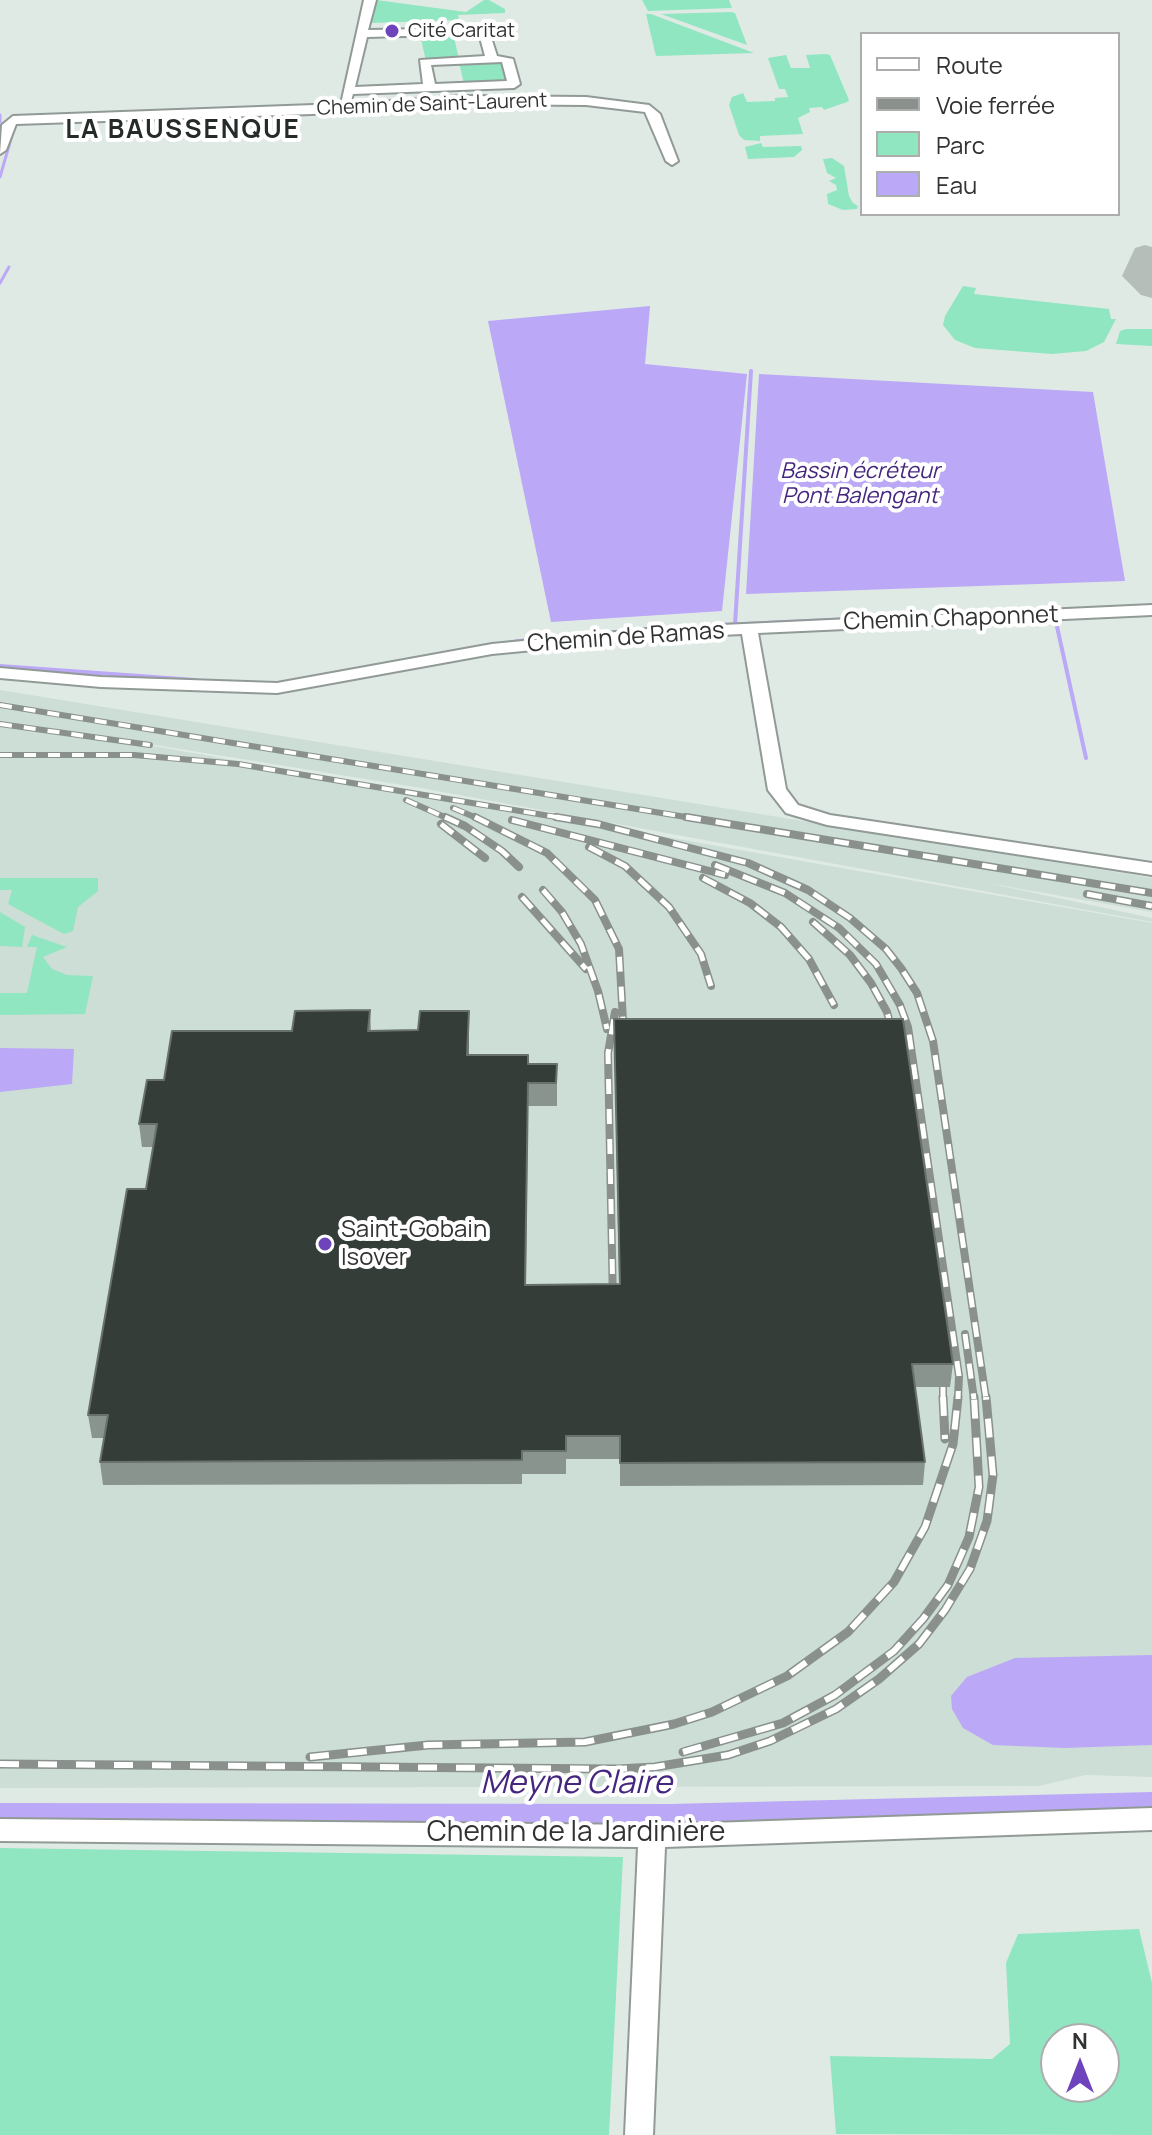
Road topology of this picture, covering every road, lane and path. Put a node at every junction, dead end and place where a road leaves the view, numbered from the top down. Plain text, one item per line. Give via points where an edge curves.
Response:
1 (370, 0) edge
2 (456, 32) junction
3 (414, 33) junction
4 (362, 34) junction
5 (492, 59) junction
6 (458, 61) junction
7 (424, 62) junction
8 (458, 86) junction
9 (430, 87) junction
10 (350, 91) junction
11 (339, 106) junction
12 (0, 112) edge
13 (13, 120) junction
14 (0, 150) edge
15 (672, 161) dead end
16 (1152, 610) edge
17 (749, 629) junction
18 (0, 673) edge
19 (1152, 869) edge
20 (1152, 1819) edge
21 (0, 1830) edge
22 (652, 1836) junction
23 (639, 2135) edge

1 - 4 street
2 - 3 street
2 - 5 street via 484,30
2 - 6 street
3 - 4 street
3 - 7 street
4 - 10 street
5 - 6 street
5 - 8 street via 507,59 514,84
6 - 7 street
6 - 8 street
7 - 9 street
8 - 9 street
9 - 10 street
10 - 11 street
11 - 13 street, Chemin de Saint-Laurent
11 - 15 street, Chemin de Saint-Laurent via 495,99 638,105 654,114
12 - 13 street
13 - 14 street
16 - 17 street, Chemin Chaponnet
17 - 18 street, Chemin de Ramas via 492,649 277,688
17 - 19 street, Chemin de Ramas via 777,790 792,809 827,820
20 - 22 street, Chemin de la Jardinière
21 - 22 street, Chemin de la Jardinière
22 - 23 street

